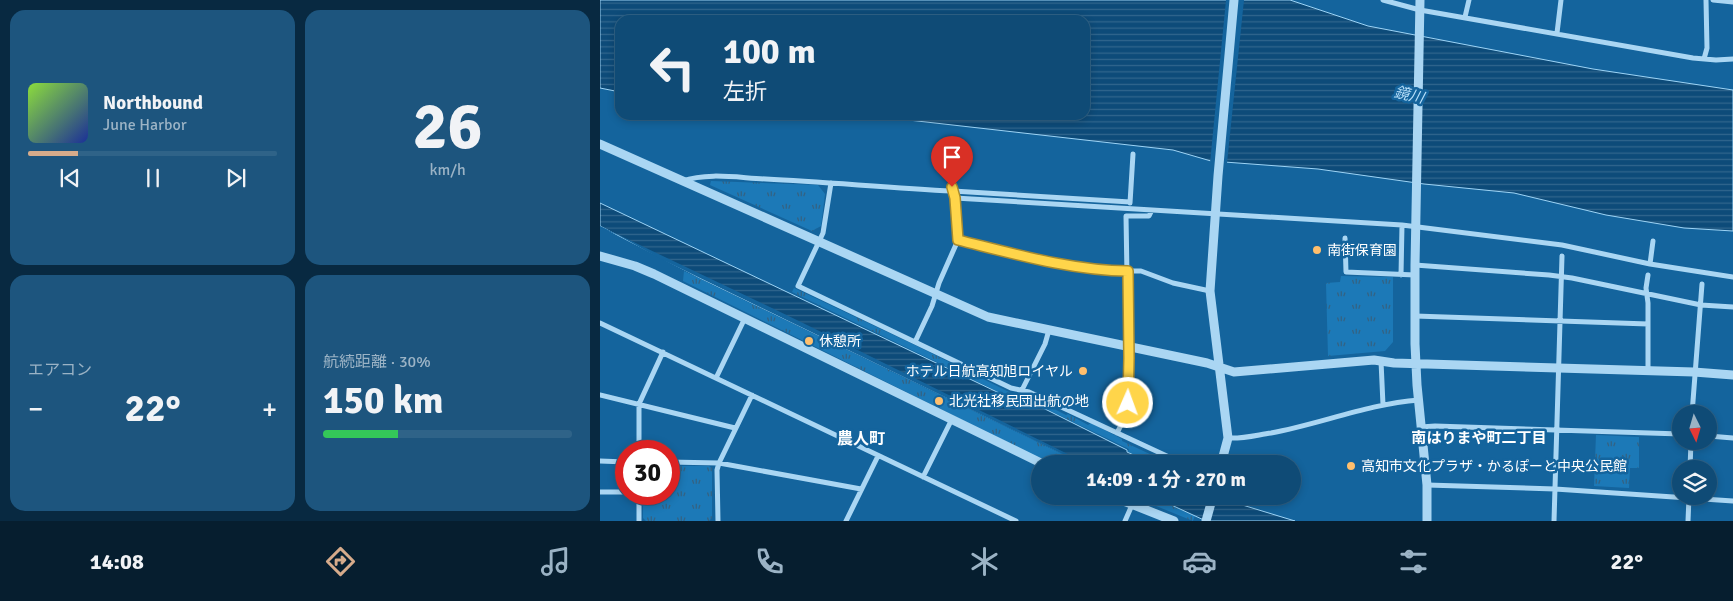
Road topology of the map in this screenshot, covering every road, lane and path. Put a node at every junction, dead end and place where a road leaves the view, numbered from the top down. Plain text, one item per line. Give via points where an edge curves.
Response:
1 (1234, 0) edge
2 (1383, 0) edge
3 (1420, 0) edge
4 (1469, 0) edge
5 (1561, 0) edge
6 (1706, 0) edge
7 (1713, 0) edge
8 (1733, 2) edge
9 (1420, 10) junction
10 (1465, 18) junction
11 (1557, 33) junction
12 (1704, 59) junction
13 (1733, 59) edge
14 (600, 144) edge
15 (954, 144) dead end
16 (1133, 154) dead end
17 (682, 181) junction
18 (831, 183) junction
19 (953, 191) junction
20 (955, 198) junction
21 (1130, 202) junction
22 (1129, 208) junction
23 (1152, 210) junction
24 (1215, 215) junction
25 (1402, 225) junction
26 (1416, 227) junction
27 (1345, 238) dead end
28 (958, 240) junction
29 (1654, 241) dead end
30 (819, 242) junction
31 (600, 256) edge
32 (1562, 256) dead end
33 (1650, 264) junction
34 (1415, 265) junction
35 (1128, 271) junction
36 (1401, 275) junction
37 (1415, 275) junction
38 (1648, 275) dead end
39 (1562, 276) junction
40 (1733, 277) edge
41 (1702, 284) dead end
42 (1210, 291) junction
43 (1647, 293) junction
44 (935, 295) junction
45 (1701, 305) junction
46 (1733, 307) edge
47 (1415, 316) junction
48 (745, 318) junction
49 (1560, 321) junction
50 (600, 323) edge
51 (1648, 324) junction
52 (1049, 330) junction
53 (915, 342) junction
54 (1129, 347) junction
55 (663, 352) junction
56 (1381, 361) junction
57 (1417, 363) junction
58 (1220, 368) junction
59 (1560, 368) junction
60 (1648, 370) junction
61 (1694, 372) junction
62 (1733, 375) edge
63 (716, 378) junction
64 (1022, 390) junction
65 (600, 395) edge
66 (752, 395) junction
67 (1419, 400) junction
68 (640, 404) junction
69 (1383, 405) junction
70 (1692, 405) edge
71 (952, 419) junction
72 (1421, 427) junction
73 (735, 428) junction
74 (1558, 429) junction
75 (1117, 433) junction
76 (1672, 434) edge
77 (1718, 437) edge
78 (1228, 438) junction
79 (1733, 438) edge
80 (639, 440) edge
81 (1165, 455) edge
82 (1223, 455) edge
83 (878, 456) junction
84 (1031, 458) edge
85 (600, 461) edge
86 (615, 462) edge
87 (680, 462) edge
88 (719, 463) junction
89 (923, 477) junction
90 (1427, 485) junction
91 (861, 489) junction
92 (1555, 489) junction
93 (600, 492) edge
94 (615, 492) edge
95 (1672, 496) edge
96 (1717, 500) edge
97 (1733, 501) edge
98 (639, 505) edge
99 (1132, 505) joint
100 (1210, 505) edge
101 (1689, 505) edge
102 (1013, 520) edge
103 (639, 521) edge
104 (718, 521) edge
105 (846, 521) edge
106 (1125, 521) edge
107 (1174, 521) edge
108 (1206, 521) edge
109 (1427, 521) edge
110 (1554, 521) edge
111 (1688, 521) edge

1 - 24 street
2 - 9 street
3 - 9 street
4 - 10 street
5 - 11 street
6 - 12 street via 1707,48
7 - 8 street
9 - 10 street
9 - 26 street
10 - 11 street
11 - 12 street
12 - 13 street
14 - 17 street
15 - 19 street
16 - 21 street
17 - 18 street via 709,176
17 - 30 street
18 - 19 street
18 - 30 street via 824,233
19 - 20 street
19 - 21 street
20 - 22 street
20 - 28 street
21 - 22 street
22 - 23 street
23 - 24 street
23 - 35 street via 1149,216 1126,216
24 - 25 street
24 - 42 street
25 - 26 street
25 - 36 street
26 - 33 street via 1562,245
26 - 34 street
27 - 36 street via 1346,272
28 - 35 street via 1030,258
28 - 44 street
29 - 33 street
30 - 44 street
30 - 53 street via 798,286
31 - 48 street via 654,274
32 - 39 street
33 - 40 street
34 - 37 street
34 - 39 street
35 - 42 street via 1141,271 1173,284
35 - 54 street
36 - 37 street
37 - 47 street
38 - 43 street
39 - 43 street
39 - 49 street
41 - 45 street
42 - 58 street
43 - 45 street
43 - 51 street
44 - 52 street via 988,317
44 - 53 street
45 - 46 street
45 - 61 street
47 - 49 street
47 - 57 street
48 - 63 street
48 - 71 street
49 - 51 street
49 - 59 street
50 - 55 street
51 - 60 street
52 - 54 street
52 - 64 street
53 - 64 street via 1011,388
54 - 58 street
54 - 75 street via 1128,403
55 - 63 street
55 - 68 street
56 - 57 street
56 - 58 street via 1234,372
56 - 69 street
57 - 59 street
57 - 67 street
58 - 78 street
59 - 60 street
59 - 74 street
60 - 61 street
61 - 62 street
61 - 70 street
63 - 66 street
64 - 75 street
65 - 68 street
66 - 73 street
66 - 83 street
67 - 69 street
67 - 72 street
68 - 73 street
68 - 80 street
69 - 78 street via 1284,430
71 - 84 street
71 - 89 street
72 - 74 street
72 - 90 street
73 - 88 street
74 - 76 street
74 - 92 street
75 - 81 street
77 - 79 street
78 - 82 street
83 - 89 street
83 - 91 street
85 - 86 street
87 - 88 street
88 - 91 street
88 - 104 street
89 - 102 street
90 - 92 street
90 - 109 street
91 - 105 street
92 - 95 street
92 - 110 street
93 - 94 street
96 - 97 street
98 - 103 street
99 - 106 street
99 - 107 street
100 - 108 street
101 - 111 street

